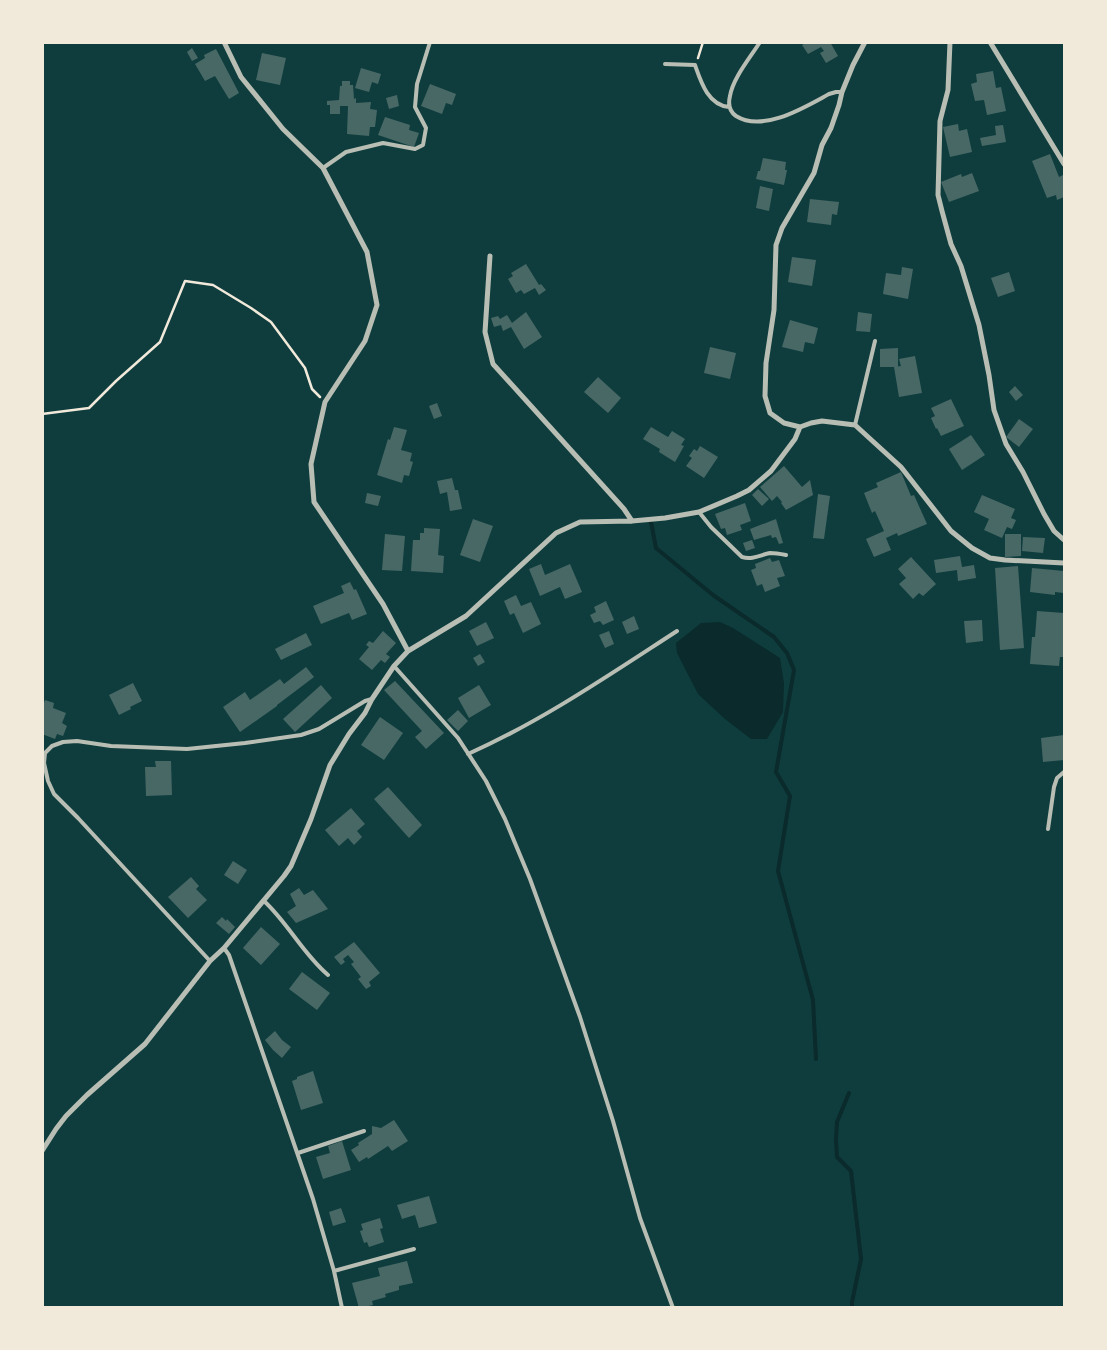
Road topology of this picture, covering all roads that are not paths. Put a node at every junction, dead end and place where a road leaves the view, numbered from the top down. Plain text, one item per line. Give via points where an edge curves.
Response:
1 (224, 42) edge
2 (430, 42) edge
3 (760, 42) edge
4 (865, 42) edge
5 (950, 42) edge
6 (990, 42) edge
7 (665, 64) dead end
8 (842, 92) junction
9 (729, 107) junction
10 (1064, 164) edge
11 (322, 168) junction
12 (490, 256) dead end
13 (875, 341) dead end
14 (855, 425) junction
15 (800, 427) junction
16 (699, 512) junction
17 (632, 521) junction
18 (1064, 540) edge
19 (786, 555) dead end
20 (1064, 564) edge
21 (677, 631) dead end
22 (408, 651) junction
23 (394, 666) junction
24 (372, 699) junction
25 (44, 752) edge
26 (468, 754) junction
27 (1064, 772) edge
28 (1048, 829) dead end
29 (264, 901) junction
30 (224, 948) junction
31 (210, 960) junction
32 (328, 975) dead end
33 (364, 1131) dead end
34 (42, 1151) edge
35 (298, 1153) junction
36 (414, 1249) dead end
37 (334, 1271) junction
38 (342, 1308) edge
39 (673, 1308) edge

1 - 11 street via 241,78
2 - 11 lane via 417,84 415,107 426,128 423,145 415,149 383,143 346,152
3 - 9 lane via 737,78
4 - 8 street
5 - 18 street via 948,90 940,121 938,195 979,325 994,410 1006,444 1054,531
6 - 10 street
7 - 9 lane via 696,65 699,78 711,98
8 - 9 lane via 829,94 780,118 758,122 740,118
8 - 15 street via 814,172 782,228 776,251 765,396 770,413 784,423
11 - 22 street via 367,252 377,305 365,342 325,402 311,464 314,502 383,604
12 - 17 street via 484,332 493,364
13 - 14 lane
14 - 15 street via 822,421
14 - 20 street via 901,467 951,531 972,548 990,558
15 - 16 street via 771,471 749,490
16 - 17 street
16 - 19 lane via 742,557
17 - 22 street via 580,522 556,533 466,616
21 - 26 lane via 594,685 492,744
22 - 23 street
23 - 24 street
23 - 26 lane via 458,738
24 - 25 lane via 319,729 301,735 187,749 111,746 77,741 63,742
24 - 29 street via 330,766 290,866
25 - 31 lane via 48,781 54,794
26 - 39 lane via 505,819 530,879 580,1017 640,1218
27 - 28 lane via 1054,787
29 - 30 street
29 - 32 lane
30 - 31 street
30 - 35 lane
31 - 34 street via 145,1044 66,1116
33 - 35 lane
35 - 37 lane
36 - 37 lane
37 - 38 lane

